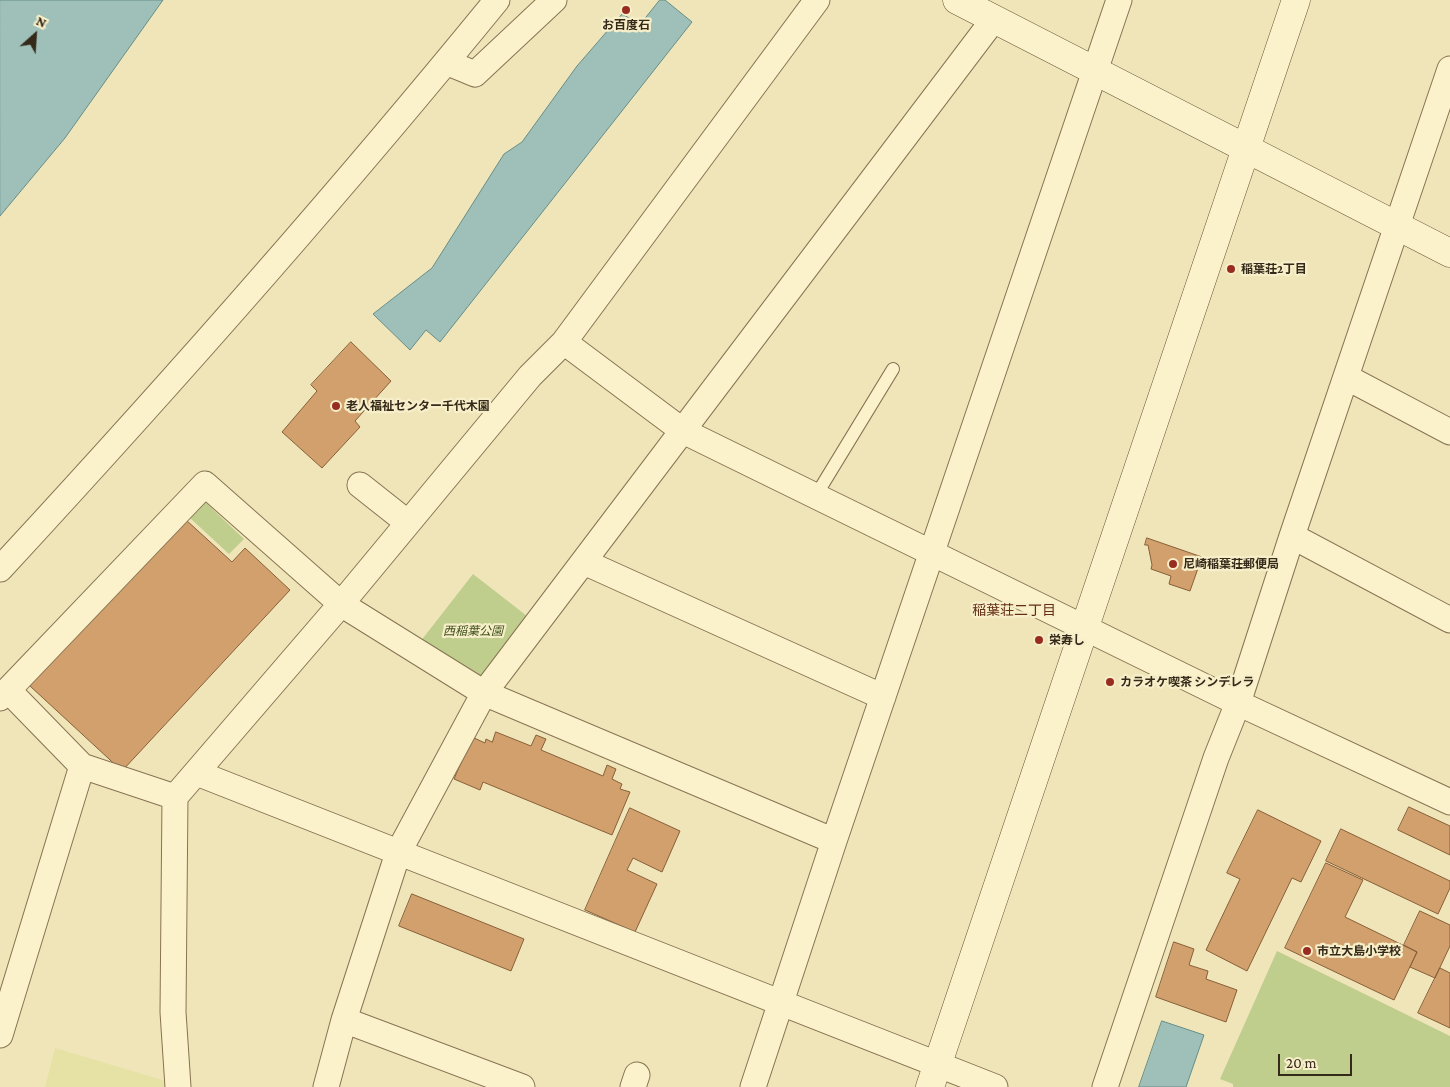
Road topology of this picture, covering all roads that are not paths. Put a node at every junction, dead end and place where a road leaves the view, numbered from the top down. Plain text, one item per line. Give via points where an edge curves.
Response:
1 (497, 0) edge
2 (554, 0) edge
3 (817, 0) edge
4 (957, 0) edge
5 (1119, 0) edge
6 (1296, 0) edge
7 (994, 19) junction
8 (446, 62) junction
9 (1450, 69) edge
10 (1095, 70) junction
11 (1245, 149) junction
12 (1396, 226) junction
13 (1450, 254) edge
14 (564, 342) junction
15 (893, 369) dead end
16 (1346, 377) junction
17 (683, 431) junction
18 (1450, 432) edge
19 (360, 484) dead end
20 (815, 497) junction
21 (408, 523) junction
22 (1292, 536) junction
23 (932, 555) junction
24 (584, 562) junction
25 (0, 569) edge
26 (341, 604) junction
27 (1450, 620) edge
28 (1085, 627) junction
29 (484, 693) junction
30 (4, 694) edge
31 (883, 696) junction
32 (1238, 703) junction
33 (82, 766) junction
34 (197, 773) junction
35 (175, 797) junction
36 (1450, 802) edge
37 (834, 841) junction
38 (398, 853) junction
39 (780, 1003) junction
40 (344, 1020) junction
41 (0, 1035) edge
42 (934, 1076) edge
43 (178, 1087) edge
44 (326, 1087) edge
45 (522, 1087) edge
46 (753, 1087) edge
47 (995, 1087) edge
48 (1105, 1087) edge

1 - 8 street
2 - 8 street via 475,74
3 - 14 street
4 - 7 street
5 - 10 street
6 - 11 street
7 - 10 street
7 - 17 street
8 - 25 street via 392,128 103,457
9 - 12 street
10 - 11 street
10 - 23 street
11 - 12 street
11 - 28 street
12 - 13 street
12 - 16 street
14 - 17 street
14 - 21 street via 530,376
15 - 20 lane
16 - 18 street
16 - 22 street
17 - 20 street
17 - 24 street
19 - 21 street
20 - 23 street
21 - 26 street
22 - 27 street
22 - 32 street
23 - 28 street
23 - 31 street
24 - 29 street
24 - 31 street
26 - 29 street
26 - 30 street via 205,484
26 - 34 street
28 - 32 street
28 - 42 street
29 - 37 street
29 - 38 street
30 - 33 street
31 - 37 street
32 - 36 street
32 - 48 street via 1216,758
33 - 35 street
33 - 41 street
34 - 35 street
34 - 38 street
35 - 43 street via 173,1012
37 - 39 street
38 - 39 street
38 - 40 street
39 - 42 street
39 - 46 street
40 - 44 street
40 - 45 street
42 - 47 street

